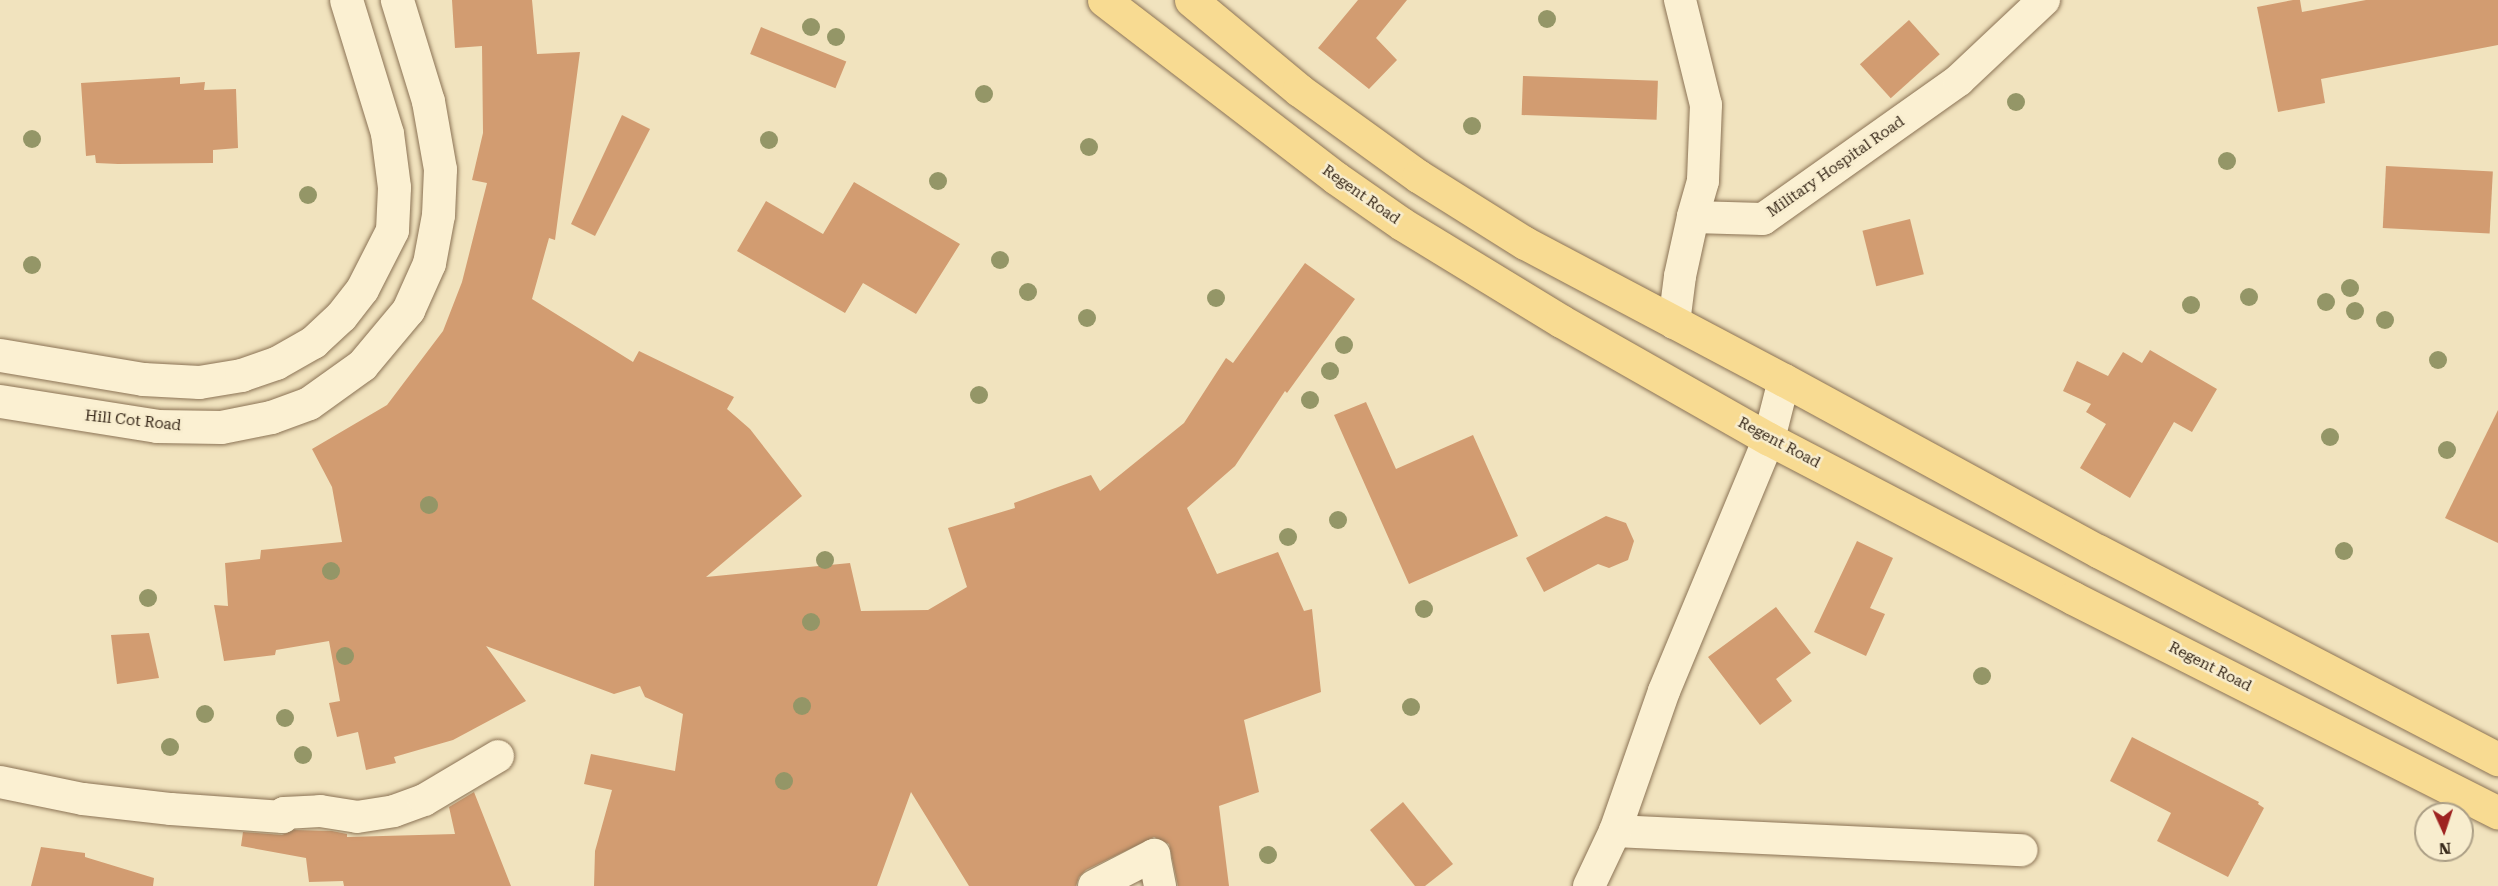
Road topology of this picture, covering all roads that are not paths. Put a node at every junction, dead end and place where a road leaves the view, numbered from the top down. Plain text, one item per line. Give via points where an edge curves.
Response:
1 (346, 0) edge
2 (397, 0) edge
3 (1104, 0) edge
4 (1191, 0) edge
5 (1680, 0) edge
6 (2044, 0) edge
7 (1693, 217) junction
8 (1674, 323) junction
9 (0, 355) edge
10 (1784, 380) junction
11 (0, 401) edge
12 (1769, 439) junction
13 (498, 756) dead end
14 (2498, 759) edge
15 (0, 782) edge
16 (2498, 813) edge
17 (1615, 831) junction
18 (2022, 850) dead end
19 (1094, 886) edge
20 (1160, 886) edge
21 (1589, 886) edge

1 - 9 main road via 387,133 394,187 392,230 362,289 340,316 313,342 276,363 241,375 199,382 143,379
2 - 11 main road, Hill Cot Road via 428,101 440,169 438,215 429,263 408,310 363,365 309,403 271,417 221,427 157,426
3 - 12 main road, Regent Road via 1258,120 1402,224 1561,321
4 - 8 main road via 1299,90 1418,176 1525,243
5 - 7 street via 1706,105 1703,181
6 - 7 street, Military Hospital Road via 1959,80 1763,219
7 - 8 street
8 - 10 main road
10 - 12 street
10 - 14 main road via 2097,551
12 - 16 main road, Regent Road
12 - 17 street via 1664,691
13 - 15 street via 424,800 394,811 357,817 320,811 284,813 283,817 171,809 83,799
17 - 18 street
17 - 21 street
19 - 20 street via 1154,855

